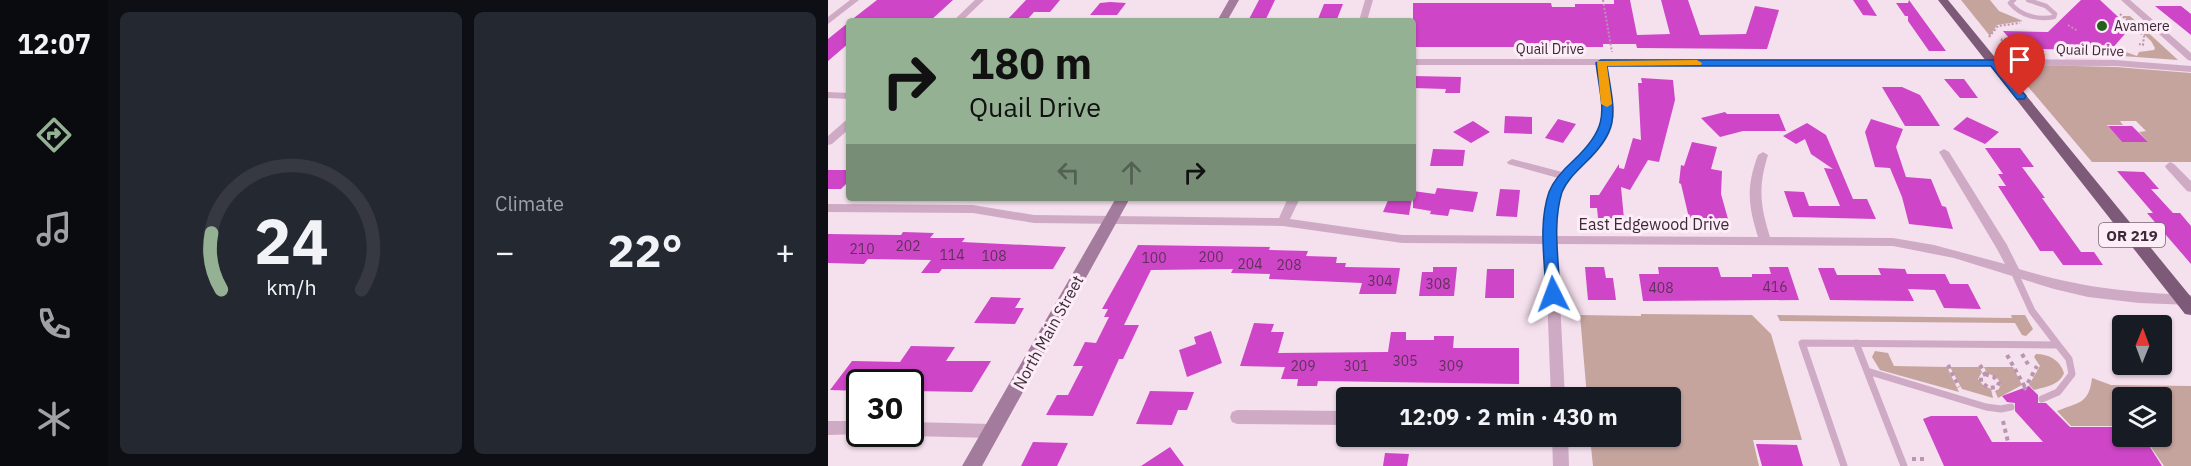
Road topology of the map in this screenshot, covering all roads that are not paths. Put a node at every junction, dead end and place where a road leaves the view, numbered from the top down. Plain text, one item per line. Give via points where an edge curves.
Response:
1 (855, 0) edge
2 (980, 0) edge
3 (1234, 0) edge
4 (1370, 0) edge
5 (1943, 0) edge
6 (2014, 0) edge
7 (2028, 0) edge
8 (2125, 0) edge
9 (960, 18) edge
10 (1224, 18) edge
11 (1364, 18) edge
12 (828, 21) edge
13 (2191, 58) edge
14 (1416, 62) edge
15 (1601, 63) junction
16 (1994, 63) junction
17 (2191, 69) edge
18 (828, 95) edge
19 (846, 96) edge
20 (846, 126) edge
21 (828, 142) edge
22 (1944, 152) dead end
23 (1763, 155) dead end
24 (1512, 162) dead end
25 (2170, 166) dead end
26 (1564, 177) junction
27 (2191, 188) edge
28 (1121, 201) edge
29 (1293, 201) edge
30 (828, 208) edge
31 (1110, 220) junction
32 (1283, 222) junction
33 (1551, 240) junction
34 (1765, 240) junction
35 (2014, 270) junction
36 (2189, 303) edge
37 (1856, 343) junction
38 (2058, 345) junction
39 (1867, 371) junction
40 (1558, 387) edge
41 (2042, 399) dead end
42 (2012, 407) dead end
43 (1237, 417) dead end
44 (1336, 418) edge
45 (828, 428) edge
46 (846, 428) edge
47 (924, 429) edge
48 (992, 430) junction
49 (1560, 447) edge
50 (972, 466) edge
51 (1561, 466) edge
52 (1844, 466) edge
53 (1905, 466) edge

1 - 12 street
2 - 9 street
3 - 10 street
4 - 11 street
5 - 16 main road, OR 219
6 - 7 lane via 2011,6 2025,14 2054,17 2050,9
8 - 13 street
14 - 15 street, Quail Drive
15 - 16 street, Quail Drive
15 - 26 street via 1608,114 1606,129 1596,146
16 - 17 street, Quail Drive via 2115,63
16 - 36 main road, OR 219
18 - 19 street
20 - 21 street
22 - 35 street
23 - 34 street via 1754,185 1754,202
24 - 26 street
25 - 27 street
26 - 33 street via 1553,204
28 - 31 street, North Main Street
29 - 32 street
30 - 31 street, East Edgewood Drive via 973,209 1034,219
31 - 32 street, East Edgewood Drive
31 - 48 street, North Main Street
32 - 33 street, East Edgewood Drive via 1402,239
33 - 34 street, East Edgewood Drive
33 - 40 street
34 - 35 street, East Edgewood Drive via 1920,245
35 - 36 street, East Edgewood Drive via 2093,294
35 - 38 lane via 2032,311
37 - 38 lane
37 - 39 lane
37 - 52 lane via 1802,343
38 - 41 lane via 2069,359 2072,374 2058,392
39 - 42 lane via 1986,407
39 - 53 lane
43 - 44 street
45 - 46 street
47 - 48 street
48 - 50 street, North Main Street
49 - 51 street

